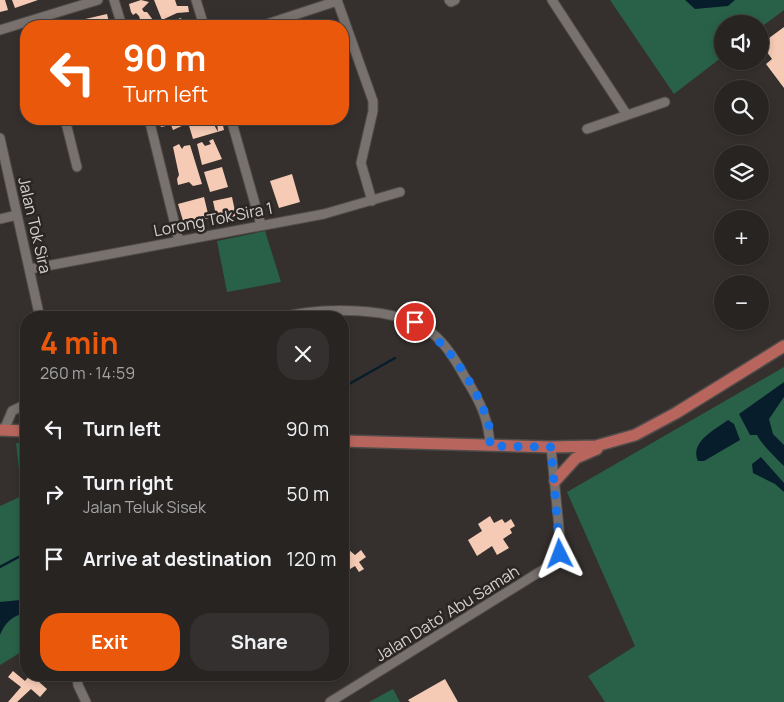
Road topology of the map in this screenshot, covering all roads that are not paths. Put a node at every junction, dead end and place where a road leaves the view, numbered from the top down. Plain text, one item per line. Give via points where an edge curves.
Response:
1 (98, 0) edge
2 (114, 0) edge
3 (196, 0) edge
4 (337, 0) edge
5 (449, 0) edge
6 (455, 0) edge
7 (552, 0) edge
8 (47, 20) edge
9 (120, 20) edge
10 (202, 20) edge
11 (279, 20) edge
12 (344, 20) edge
13 (20, 26) edge
14 (0, 30) edge
15 (349, 34) edge
16 (665, 102) dead end
17 (627, 115) junction
18 (67, 125) edge
19 (151, 125) edge
20 (233, 125) edge
21 (587, 129) dead end
22 (0, 138) edge
23 (77, 167) dead end
24 (400, 192) dead end
25 (372, 201) junction
26 (17, 214) junction
27 (0, 219) edge
28 (261, 225) junction
29 (179, 241) junction
30 (30, 269) junction
31 (39, 311) edge
32 (316, 311) edge
33 (336, 311) edge
34 (349, 312) edge
35 (784, 346) edge
36 (20, 407) edge
37 (2, 430) edge
38 (20, 431) edge
39 (349, 441) edge
40 (610, 444) junction
41 (490, 446) junction
42 (551, 447) junction
43 (555, 481) junction
44 (78, 681) edge
45 (86, 702) edge
46 (330, 702) edge

1 - 8 street
2 - 9 street
3 - 10 street
4 - 11 street
4 - 12 street
5 - 6 street
7 - 17 street
13 - 14 street
15 - 25 street via 373,101 361,163
16 - 17 street
17 - 21 street
18 - 23 street
19 - 29 street
20 - 28 street
22 - 26 street, Jalan Tok Sira
24 - 25 street, Lorong Tok Sira 1
25 - 28 street, Lorong Tok Sira 1 via 324,214
26 - 27 street
26 - 30 street, Jalan Tok Sira
28 - 29 street, Lorong Tok Sira 1
29 - 30 street, Lorong Tok Sira 1
30 - 31 street, Jalan Tok Sira
32 - 33 street
34 - 41 street via 415,322 442,343 488,420
35 - 40 main road via 664,420
36 - 37 street via 12,411
37 - 38 main road
39 - 41 main road
40 - 42 main road
40 - 43 main road via 576,458
41 - 42 main road
42 - 43 street, Jalan Dato' Abu Samah
43 - 46 street, Jalan Dato' Abu Samah via 561,548 557,561
44 - 45 street

